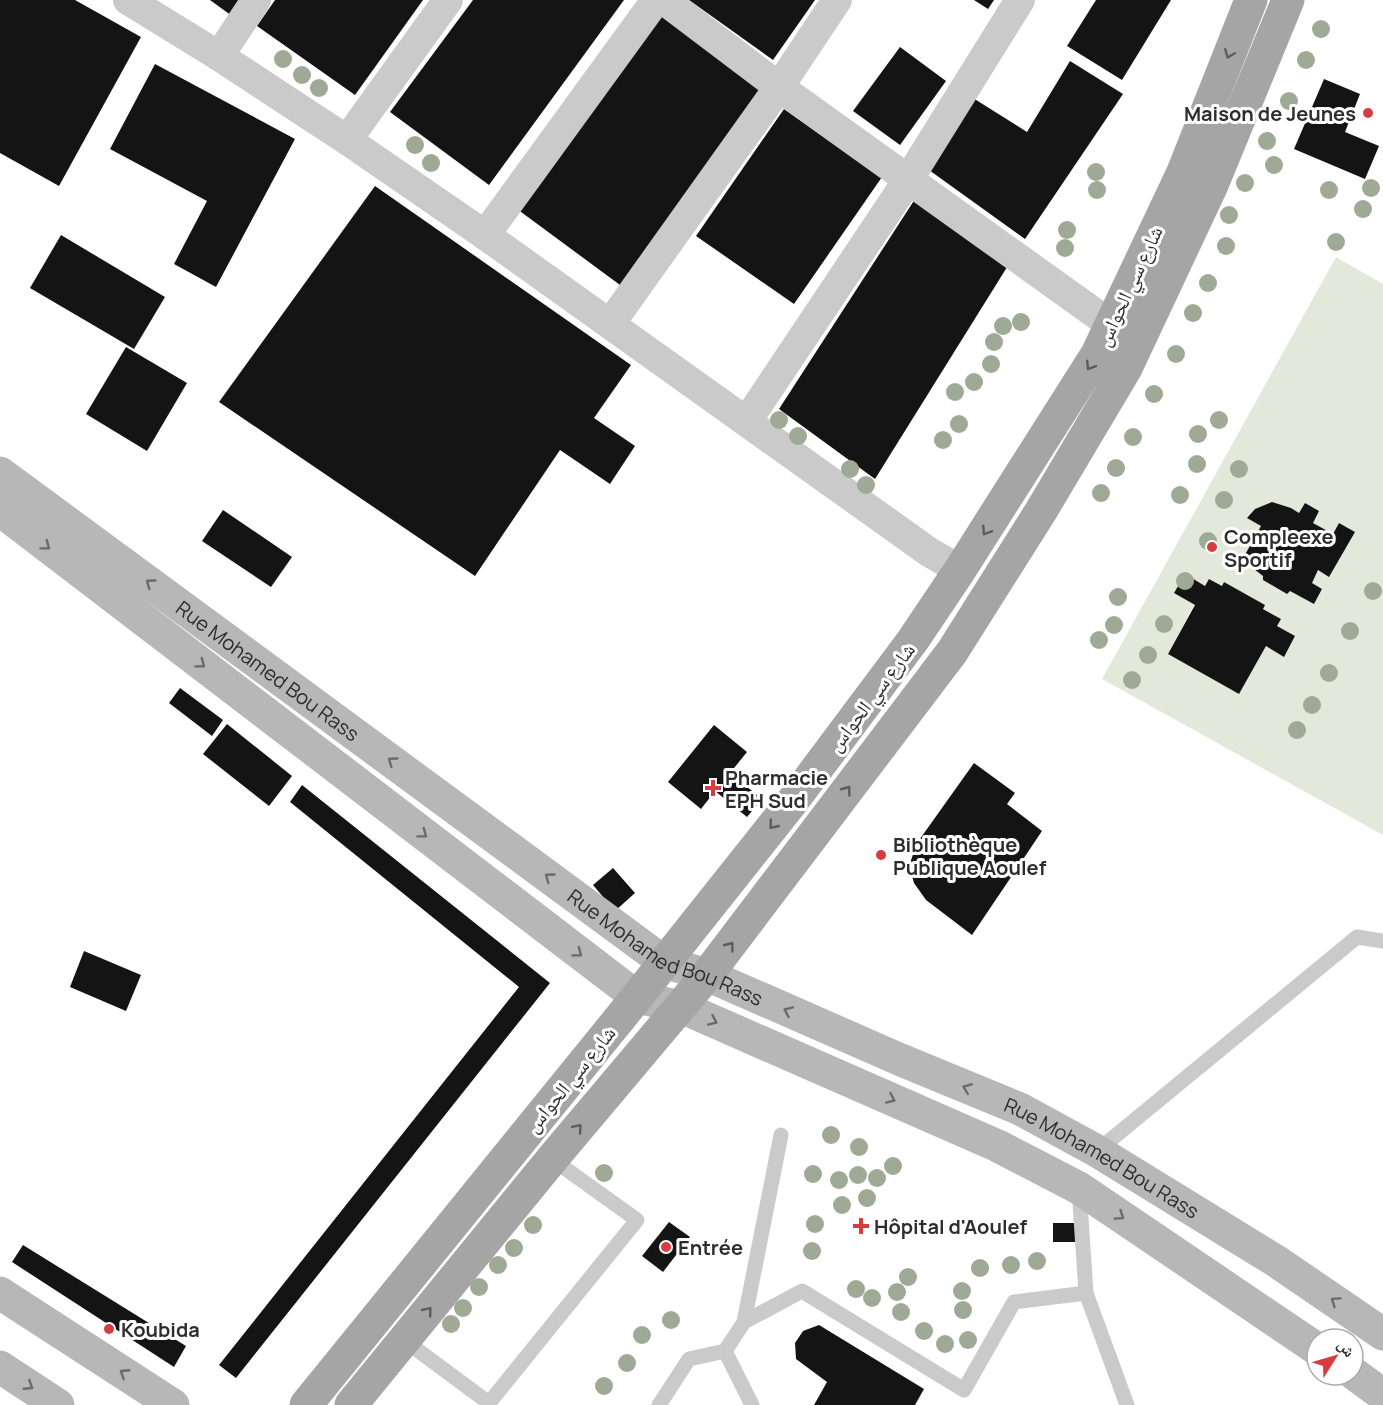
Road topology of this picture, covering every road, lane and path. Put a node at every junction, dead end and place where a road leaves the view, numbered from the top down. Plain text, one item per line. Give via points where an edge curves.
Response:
1 (128, 0) edge
2 (256, 0) edge
3 (448, 0) edge
4 (656, 0) edge
5 (663, 0) edge
6 (837, 0) edge
7 (1020, 0) edge
8 (1251, 0) edge
9 (1288, 0) edge
10 (219, 56) junction
11 (779, 87) junction
12 (347, 140) junction
13 (908, 180) junction
14 (485, 235) junction
15 (610, 324) junction
16 (1110, 324) junction
17 (747, 421) junction
18 (0, 473) edge
19 (0, 510) edge
20 (960, 570) junction
21 (1383, 941) edge
22 (663, 962) junction
23 (707, 975) junction
24 (637, 997) junction
25 (681, 1007) junction
26 (781, 1135) dead end
27 (1097, 1151) junction
28 (552, 1159) junction
29 (1079, 1188) junction
30 (0, 1293) edge
31 (1086, 1293) junction
32 (744, 1322) junction
33 (1383, 1334) edge
34 (404, 1340) junction
35 (1305, 1340) edge
36 (725, 1351) junction
37 (0, 1367) edge
38 (1365, 1382) edge
39 (964, 1390) junction
40 (1383, 1395) edge
41 (58, 1405) edge
42 (173, 1405) edge
43 (306, 1405) edge
44 (351, 1405) edge
45 (659, 1405) edge
46 (752, 1405) edge
47 (957, 1405) edge
48 (1127, 1405) edge

1 - 10 street
2 - 10 street
3 - 12 street
4 - 14 street
5 - 11 street
6 - 11 street
7 - 13 street
8 -> 16 main road, شارع سي الحواس via 1183,172
23 -> 9 main road, شارع سي الحواس via 952,652 1126,369 1212,185
10 - 12 street
11 - 13 street
11 - 15 street
12 - 14 street
13 - 16 street
13 - 17 street
14 - 15 street
15 - 17 street
16 -> 20 main road, شارع سي الحواس via 1097,354
17 - 20 street via 929,552
22 -> 18 street, Rue Mohamed Bou Rass
19 -> 24 street, Rue Mohamed Bou Rass
20 -> 22 main road, شارع سي الحواس via 792,802
21 - 27 lane via 1358,937
22 - 23 street, Rue Mohamed Bou Rass
22 - 24 main road, شارع سي الحواس
23 - 25 main road, شارع سي الحواس
27 -> 23 street, Rue Mohamed Bou Rass via 1020,1109
24 - 25 street, Rue Mohamed Bou Rass
24 - 43 main road, شارع سي الحواس
28 -> 25 main road, شارع سي الحواس
25 -> 29 street, Rue Mohamed Bou Rass via 998,1146
26 - 32 lane
27 - 29 street
33 -> 27 street, Rue Mohamed Bou Rass via 1276,1261
34 -> 28 main road, شارع سي الحواس
28 - 34 lane via 637,1220 489,1403
29 - 31 lane
29 -> 35 street, Rue Mohamed Bou Rass
42 -> 30 street
31 - 39 lane via 1014,1302
31 - 48 lane
32 - 36 lane
32 - 39 lane via 802,1291
34 - 44 main road, شارع سي الحواس
36 - 45 lane via 689,1359
36 - 46 lane
37 -> 41 street
38 - 40 street
39 - 47 lane

